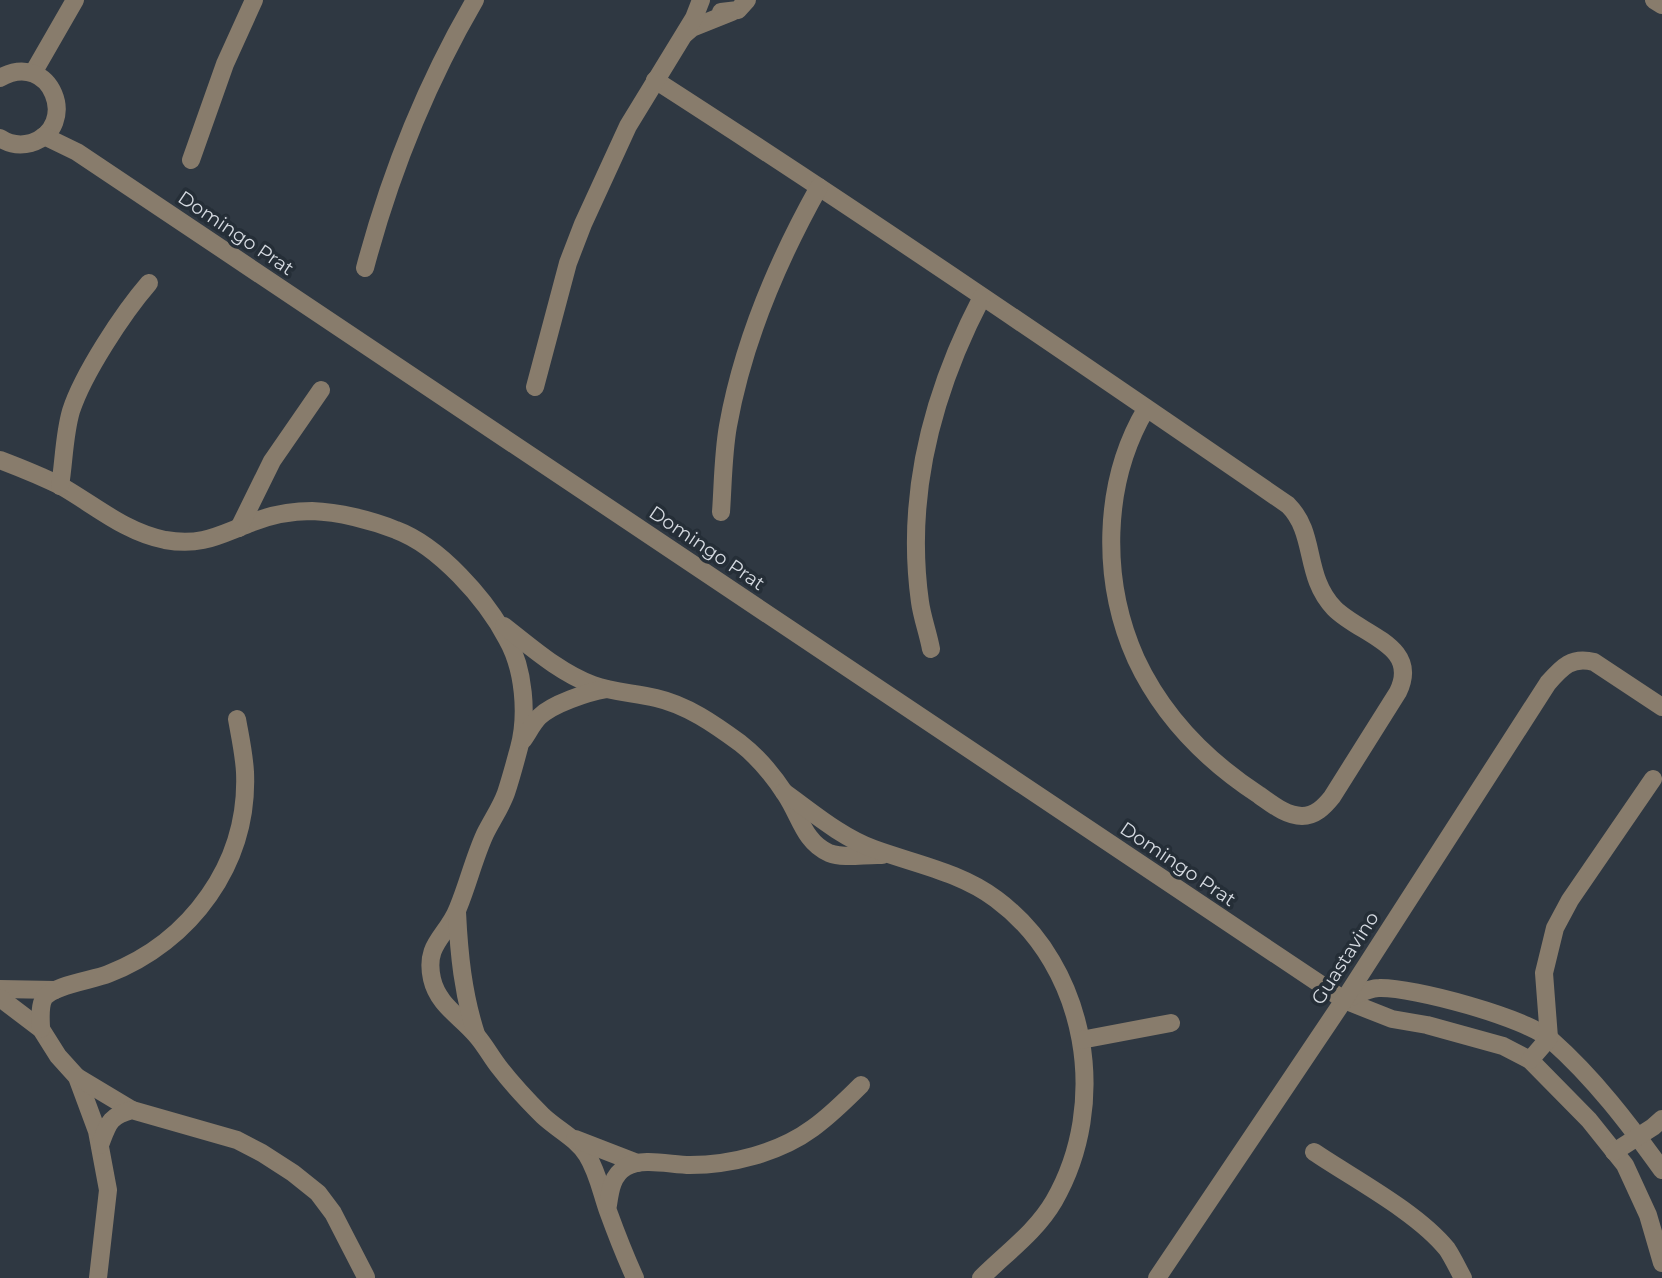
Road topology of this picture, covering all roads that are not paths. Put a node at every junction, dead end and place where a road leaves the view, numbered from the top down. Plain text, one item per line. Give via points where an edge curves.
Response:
1 (75, 0) edge
2 (254, 0) edge
3 (475, 0) edge
4 (703, 0) edge
5 (747, 0) edge
6 (1654, 0) edge
7 (1662, 5) edge
8 (732, 12) junction
9 (683, 36) junction
10 (33, 73) junction
11 (0, 78) edge
12 (654, 80) junction
13 (44, 136) junction
14 (1, 141) edge
15 (191, 160) dead end
16 (818, 187) junction
17 (365, 268) dead end
18 (149, 283) dead end
19 (982, 297) junction
20 (536, 387) dead end
21 (321, 390) dead end
22 (1146, 409) junction
23 (0, 460) edge
24 (262, 481) junction
25 (61, 486) junction
26 (721, 512) dead end
27 (273, 516) junction
28 (239, 528) junction
29 (492, 617) junction
30 (932, 649) dead end
31 (546, 659) junction
32 (519, 672) junction
33 (568, 672) junction
34 (609, 689) junction
35 (522, 700) junction
36 (564, 703) junction
37 (1662, 707) edge
38 (543, 714) junction
39 (237, 719) dead end
40 (521, 743) junction
41 (1653, 779) dead end
42 (784, 792) junction
43 (900, 855) junction
44 (457, 912) junction
45 (433, 949) junction
46 (459, 950) junction
47 (0, 989) edge
48 (55, 990) junction
49 (1403, 991) junction
50 (465, 994) junction
51 (0, 998) edge
52 (440, 1000) junction
53 (1343, 1000) junction
54 (1392, 1019) junction
55 (1171, 1023) dead end
56 (41, 1029) junction
57 (476, 1034) junction
58 (1549, 1038) junction
59 (1081, 1040) junction
60 (1530, 1060) junction
61 (77, 1077) junction
62 (861, 1084) dead end
63 (132, 1110) junction
64 (1662, 1119) edge
65 (1638, 1136) junction
66 (572, 1138) junction
67 (100, 1145) junction
68 (1314, 1152) dead end
69 (1614, 1152) junction
70 (637, 1163) junction
71 (1662, 1170) edge
72 (607, 1209) junction
73 (1662, 1263) edge
74 (366, 1277) edge
75 (98, 1278) edge
76 (635, 1278) edge
77 (981, 1278) edge
78 (1157, 1278) edge
79 (1463, 1278) edge

1 - 10 street
2 - 15 street via 225,64
3 - 17 street via 415,120
4 - 8 street via 713,9
4 - 9 street
5 - 8 street
6 - 7 street
8 - 9 street via 692,27
9 - 12 street
10 - 11 street via 12,72
10 - 13 street via 50,86 58,107
12 - 16 street
12 - 20 street via 628,126 568,263
13 - 14 street via 25,144
13 - 53 street, Domingo Prat via 77,152
16 - 19 street
16 - 26 street via 776,272 746,356 728,428
18 - 25 street via 133,301 79,390 70,414
19 - 22 street
19 - 30 street via 936,404 921,475 917,572
21 - 24 street
22 - 22 street via 1120,468 1112,517 1114,575 1136,658 1164,708 1208,757 1290,814 1313,813 1332,797 1398,692 1404,666 1396,653 1345,618 1326,598 1315,579 1296,512
23 - 25 street
24 - 27 street
24 - 28 street
25 - 28 street via 142,535 194,541
27 - 28 street
27 - 29 street via 311,511 397,530 426,547 463,579
29 - 31 street
29 - 32 street via 509,641
31 - 32 street
31 - 33 street
32 - 35 street
33 - 34 street
33 - 36 street via 569,692
34 - 36 street
34 - 42 street via 682,706 743,745
35 - 38 street via 530,710
35 - 40 street
36 - 38 street
37 - 53 street, Guastavino via 1594,662 1582,659 1558,671
38 - 40 street
39 - 48 street via 245,796 232,852 208,899 153,952 102,977
40 - 44 street via 506,794 485,834
41 - 58 street via 1555,928 1544,973
42 - 43 street via 873,848
42 - 43 street via 807,838 828,852
43 - 59 street via 981,890 1016,917 1054,966
44 - 45 street
44 - 46 street
45 - 46 street
45 - 52 street via 429,962
46 - 50 street
47 - 48 street
48 - 56 street via 45,997
49 - 53 street via 1377,988
49 - 54 street
49 - 58 street via 1499,1015
50 - 52 street via 451,1004
50 - 57 street
51 - 56 street
52 - 57 street
53 - 54 street, Domingo Prat
53 - 78 street, Guastavino
54 - 60 street, Domingo Prat via 1503,1046
55 - 59 street
56 - 61 street
57 - 66 street via 522,1094
58 - 60 street
58 - 65 street
59 - 77 street via 1086,1091 1072,1162 1039,1223
60 - 69 street, Domingo Prat
61 - 63 street
61 - 67 street
62 - 70 street via 810,1130 758,1154 694,1166
63 - 67 street via 116,1114
63 - 74 street via 237,1140 293,1172 333,1213
64 - 65 street
65 - 69 street
65 - 71 street
66 - 70 street
66 - 72 street via 598,1175
67 - 75 street via 108,1190
68 - 79 street via 1425,1228 1447,1250
69 - 73 street, Domingo Prat via 1625,1165 1648,1215
70 - 72 street via 615,1178
72 - 76 street

